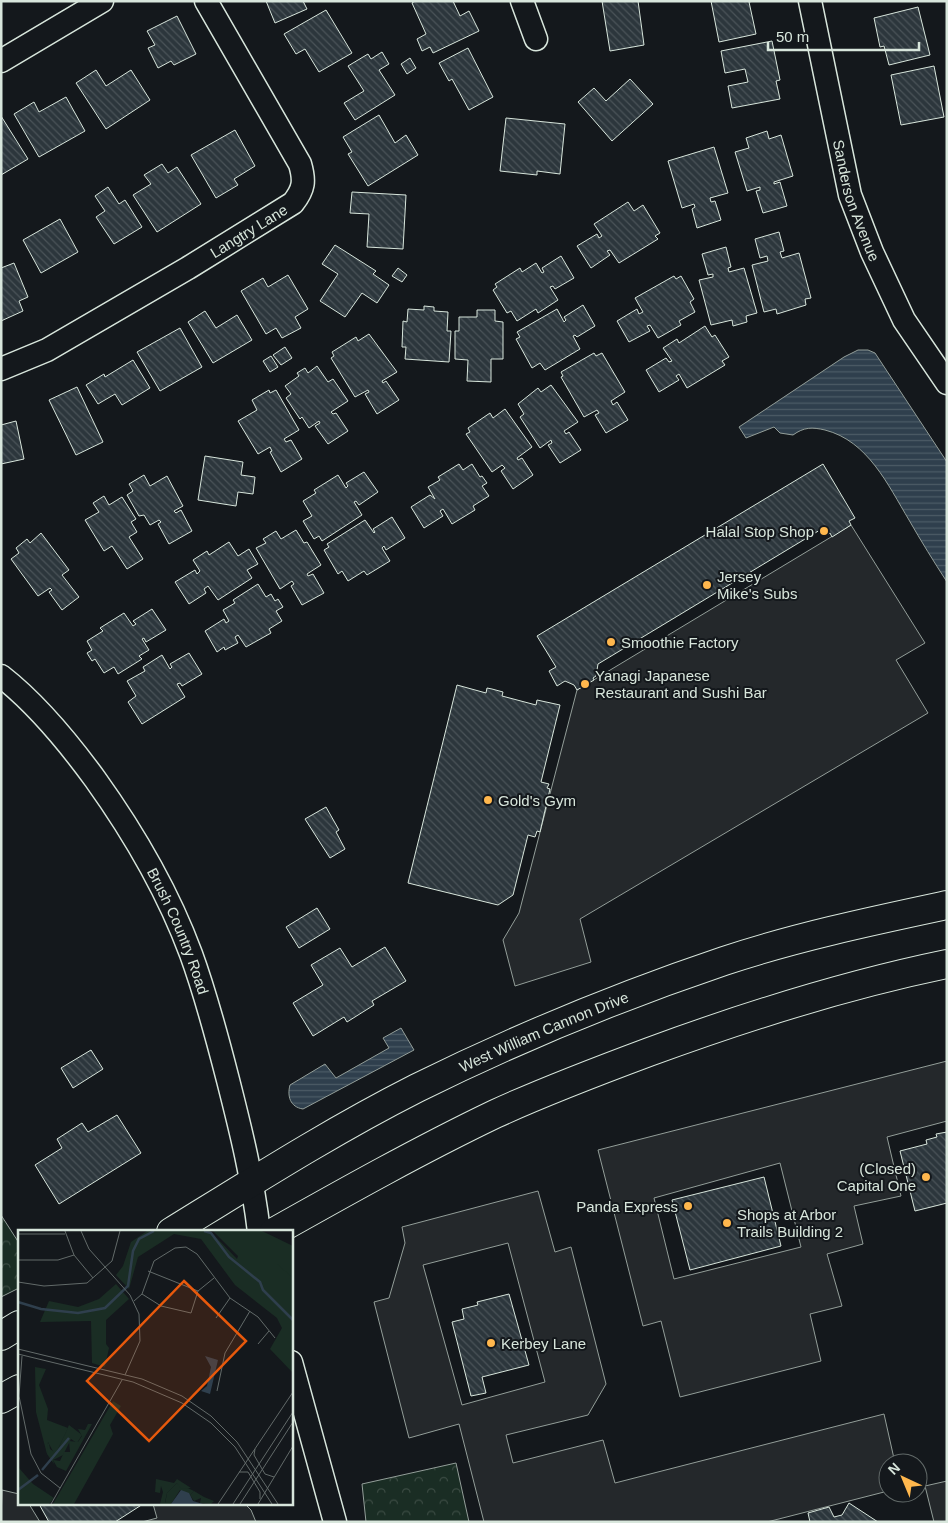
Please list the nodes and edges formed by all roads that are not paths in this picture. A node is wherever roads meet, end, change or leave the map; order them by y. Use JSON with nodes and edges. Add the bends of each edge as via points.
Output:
{"nodes":[{"id":1,"x":102,"y":1,"type":"edge"},
{"id":2,"x":206,"y":1,"type":"edge"},
{"id":3,"x":522,"y":1,"type":"edge"},
{"id":4,"x":810,"y":1,"type":"edge"},
{"id":5,"x":536,"y":39,"type":"dead end"},
{"id":6,"x":1,"y":61,"type":"edge"},
{"id":7,"x":1,"y":369,"type":"edge"},
{"id":8,"x":947,"y":383,"type":"edge"},
{"id":9,"x":1,"y":676,"type":"edge"},
{"id":10,"x":947,"y":905,"type":"edge"},
{"id":11,"x":947,"y":964,"type":"edge"},
{"id":12,"x":253,"y":1181,"type":"junction"},
{"id":13,"x":174,"y":1230,"type":"edge"},
{"id":14,"x":259,"y":1230,"type":"edge"},
{"id":15,"x":278,"y":1230,"type":"edge"},
{"id":16,"x":18,"y":1326,"type":"edge"},
{"id":17,"x":1,"y":1336,"type":"edge"},
{"id":18,"x":292,"y":1366,"type":"edge"},
{"id":19,"x":18,"y":1390,"type":"edge"},
{"id":20,"x":1,"y":1399,"type":"edge"},
{"id":21,"x":335,"y":1522,"type":"edge"}],
"edges":[{"from":1,"to":6,"type":"street"},
{"from":2,"to":7,"type":"street","name":"Langtry Lane","via":[[300,164],[304,177],[302,191],[293,203],[179,273],[48,350]]},
{"from":3,"to":5,"type":"street"},
{"from":4,"to":8,"type":"street","name":"Sanderson Avenue","via":[[850,195],[904,320]]},
{"from":9,"to":12,"type":"street","name":"Brush Country Road","via":[[52,724],[78,756],[112,802],[154,873],[190,952],[208,1004]]},
{"from":10,"to":12,"type":"main road","name":"West William Cannon Drive","via":[[863,923],[725,961],[616,1002],[509,1045],[417,1088],[330,1134]]},
{"from":11,"to":15,"type":"main road","via":[[795,1001],[601,1070],[496,1114],[371,1177]]},
{"from":12,"to":13,"type":"main road","name":"West William Cannon Drive"},
{"from":12,"to":14,"type":"street","name":"Brush Country Road"},
{"from":16,"to":17,"type":"main road"},
{"from":18,"to":21,"type":"street"},
{"from":19,"to":20,"type":"main road"}]}
